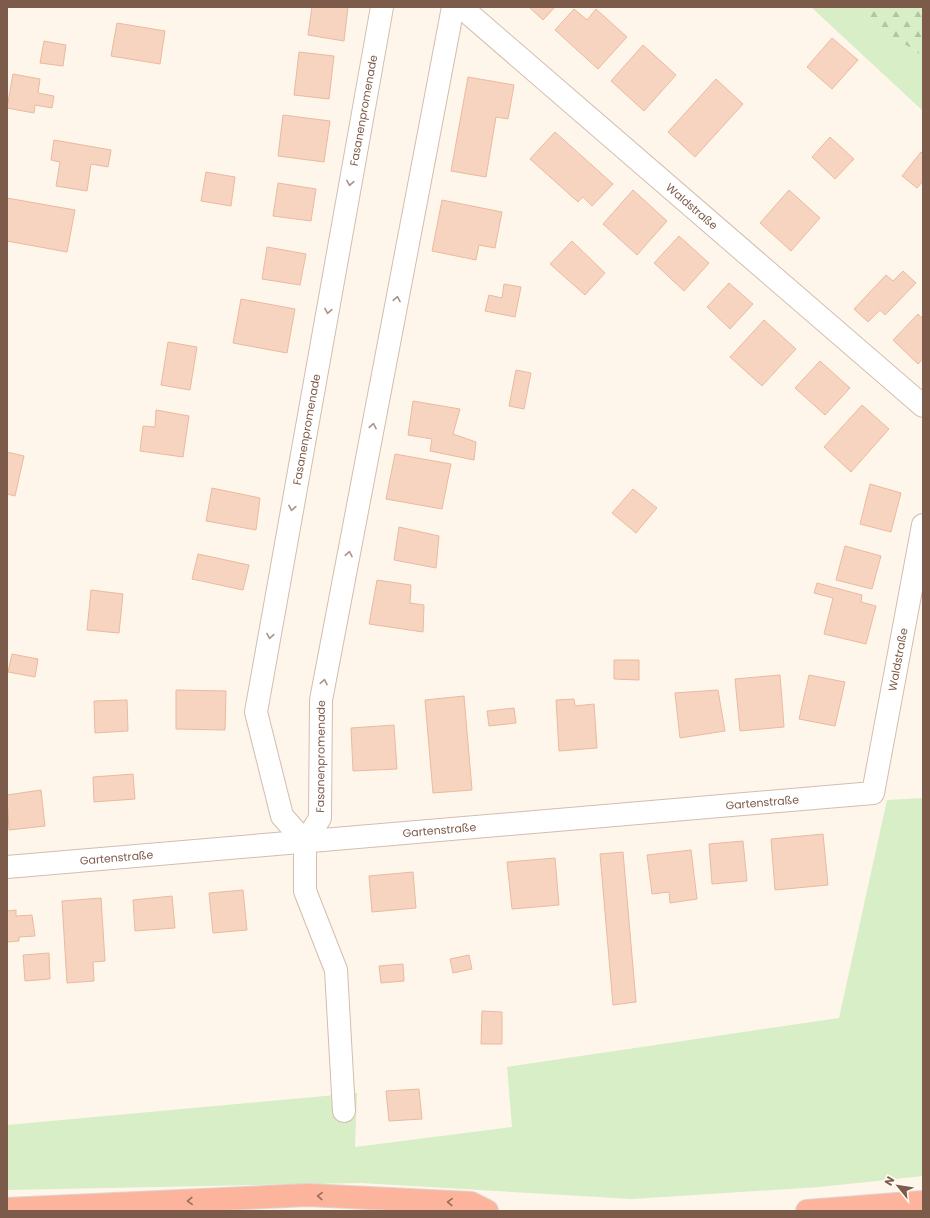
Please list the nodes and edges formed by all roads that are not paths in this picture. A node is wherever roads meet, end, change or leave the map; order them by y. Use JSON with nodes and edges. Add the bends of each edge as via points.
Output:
{"nodes":[{"id":1,"x":382,"y":7,"type":"edge"},
{"id":2,"x":453,"y":7,"type":"edge"},
{"id":3,"x":461,"y":7,"type":"edge"},
{"id":4,"x":923,"y":406,"type":"edge"},
{"id":5,"x":923,"y":525,"type":"edge"},
{"id":6,"x":873,"y":794,"type":"joint"},
{"id":7,"x":304,"y":842,"type":"junction"},
{"id":8,"x":7,"y":867,"type":"edge"},
{"id":9,"x":344,"y":1111,"type":"dead end"},
{"id":10,"x":923,"y":1202,"type":"edge"},
{"id":11,"x":7,"y":1209,"type":"edge"},
{"id":12,"x":487,"y":1211,"type":"edge"},
{"id":13,"x":807,"y":1211,"type":"edge"}],
"edges":[{"from":1,"to":7,"type":"street","name":"Fasanenpromenade","one_way":true,"via":[[256,712],[282,816]]},
{"from":7,"to":2,"type":"street","name":"Fasanenpromenade","one_way":true,"via":[[320,818],[321,700]]},
{"from":3,"to":4,"type":"street","name":"Waldstraße"},
{"from":5,"to":6,"type":"street","name":"Waldstraße"},
{"from":6,"to":7,"type":"street","name":"Gartenstraße"},
{"from":7,"to":8,"type":"street","name":"Gartenstraße"},
{"from":7,"to":9,"type":"street","via":[[305,890],[336,970]]},
{"from":10,"to":13,"type":"highway"},
{"from":12,"to":11,"type":"highway","one_way":true,"via":[[471,1203],[308,1195]]}]}
